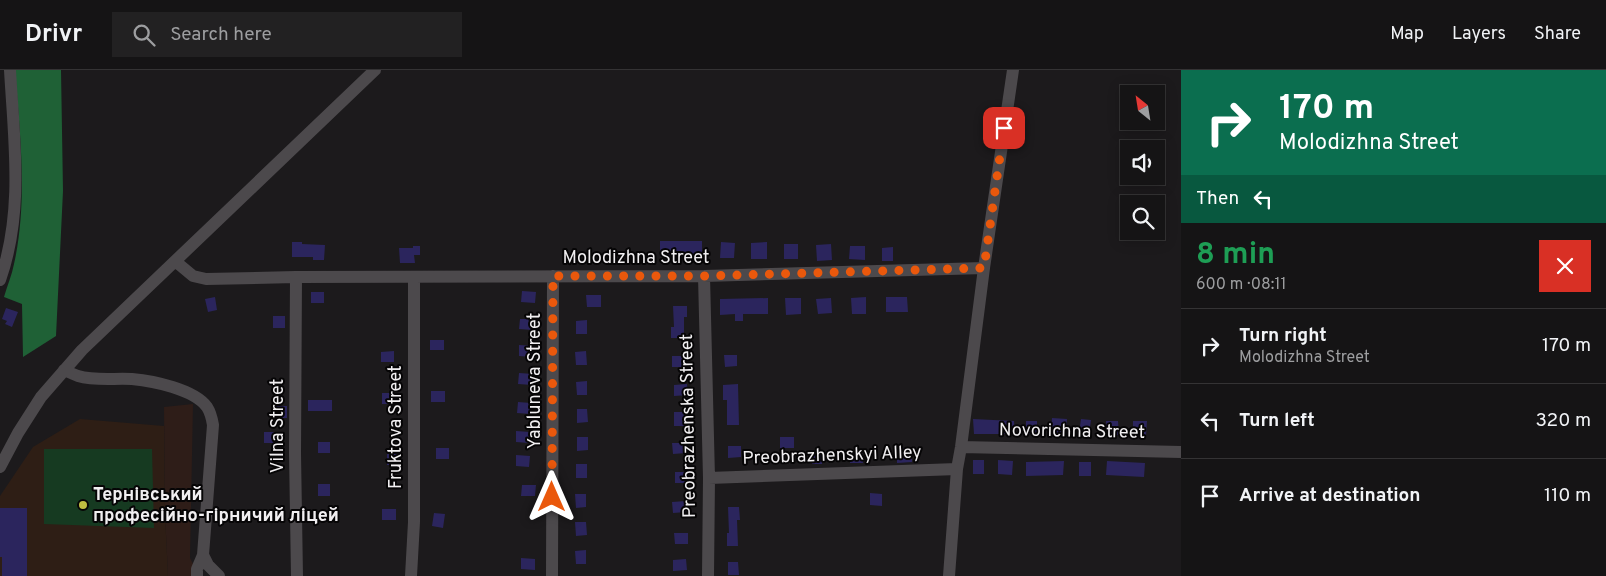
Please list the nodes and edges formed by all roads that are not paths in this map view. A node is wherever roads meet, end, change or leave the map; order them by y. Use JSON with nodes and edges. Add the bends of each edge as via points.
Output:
{"nodes":[{"id":1,"x":10,"y":70,"type":"edge"},
{"id":2,"x":375,"y":70,"type":"edge"},
{"id":3,"x":1013,"y":70,"type":"edge"},
{"id":4,"x":175,"y":261,"type":"junction"},
{"id":5,"x":984,"y":268,"type":"junction"},
{"id":6,"x":553,"y":276,"type":"junction"},
{"id":7,"x":704,"y":276,"type":"junction"},
{"id":8,"x":296,"y":277,"type":"junction"},
{"id":9,"x":414,"y":278,"type":"junction"},
{"id":10,"x":0,"y":280,"type":"edge"},
{"id":11,"x":64,"y":370,"type":"junction"},
{"id":12,"x":961,"y":447,"type":"junction"},
{"id":13,"x":1181,"y":452,"type":"edge"},
{"id":14,"x":0,"y":467,"type":"edge"},
{"id":15,"x":956,"y":469,"type":"junction"},
{"id":16,"x":709,"y":478,"type":"junction"},
{"id":17,"x":202,"y":555,"type":"junction"},
{"id":18,"x":197,"y":576,"type":"edge"},
{"id":19,"x":219,"y":576,"type":"edge"},
{"id":20,"x":297,"y":576,"type":"edge"},
{"id":21,"x":410,"y":576,"type":"edge"},
{"id":22,"x":552,"y":576,"type":"edge"},
{"id":23,"x":708,"y":576,"type":"edge"},
{"id":24,"x":949,"y":576,"type":"edge"}],
"edges":[{"from":1,"to":10,"type":"street","via":[[17,174],[12,236]]},
{"from":2,"to":4,"type":"street"},
{"from":3,"to":5,"type":"street"},
{"from":4,"to":8,"type":"street","name":"Molodizhna Street","via":[[193,276],[206,279]]},
{"from":4,"to":11,"type":"street"},
{"from":5,"to":7,"type":"street","name":"Molodizhna Street"},
{"from":5,"to":12,"type":"street"},
{"from":6,"to":7,"type":"street","name":"Molodizhna Street"},
{"from":6,"to":9,"type":"street","name":"Molodizhna Street"},
{"from":6,"to":22,"type":"street","name":"Yabluneva Street"},
{"from":7,"to":16,"type":"street","name":"Preobrazhenska Street"},
{"from":8,"to":9,"type":"street","name":"Molodizhna Street"},
{"from":8,"to":20,"type":"street","name":"Vilna Street"},
{"from":9,"to":21,"type":"street","name":"Fruktova Street","via":[[414,522]]},
{"from":11,"to":14,"type":"street","via":[[41,397]]},
{"from":11,"to":17,"type":"street","via":[[77,376],[160,384],[192,395],[207,407],[213,425]]},
{"from":12,"to":13,"type":"street","name":"Novorichna Street"},
{"from":12,"to":15,"type":"street"},
{"from":15,"to":16,"type":"street","name":"Preobrazhenskyi Alley"},
{"from":15,"to":24,"type":"street"},
{"from":16,"to":23,"type":"street","name":"Preobrazhenska Street"},
{"from":17,"to":18,"type":"street"},
{"from":17,"to":19,"type":"street"}]}
